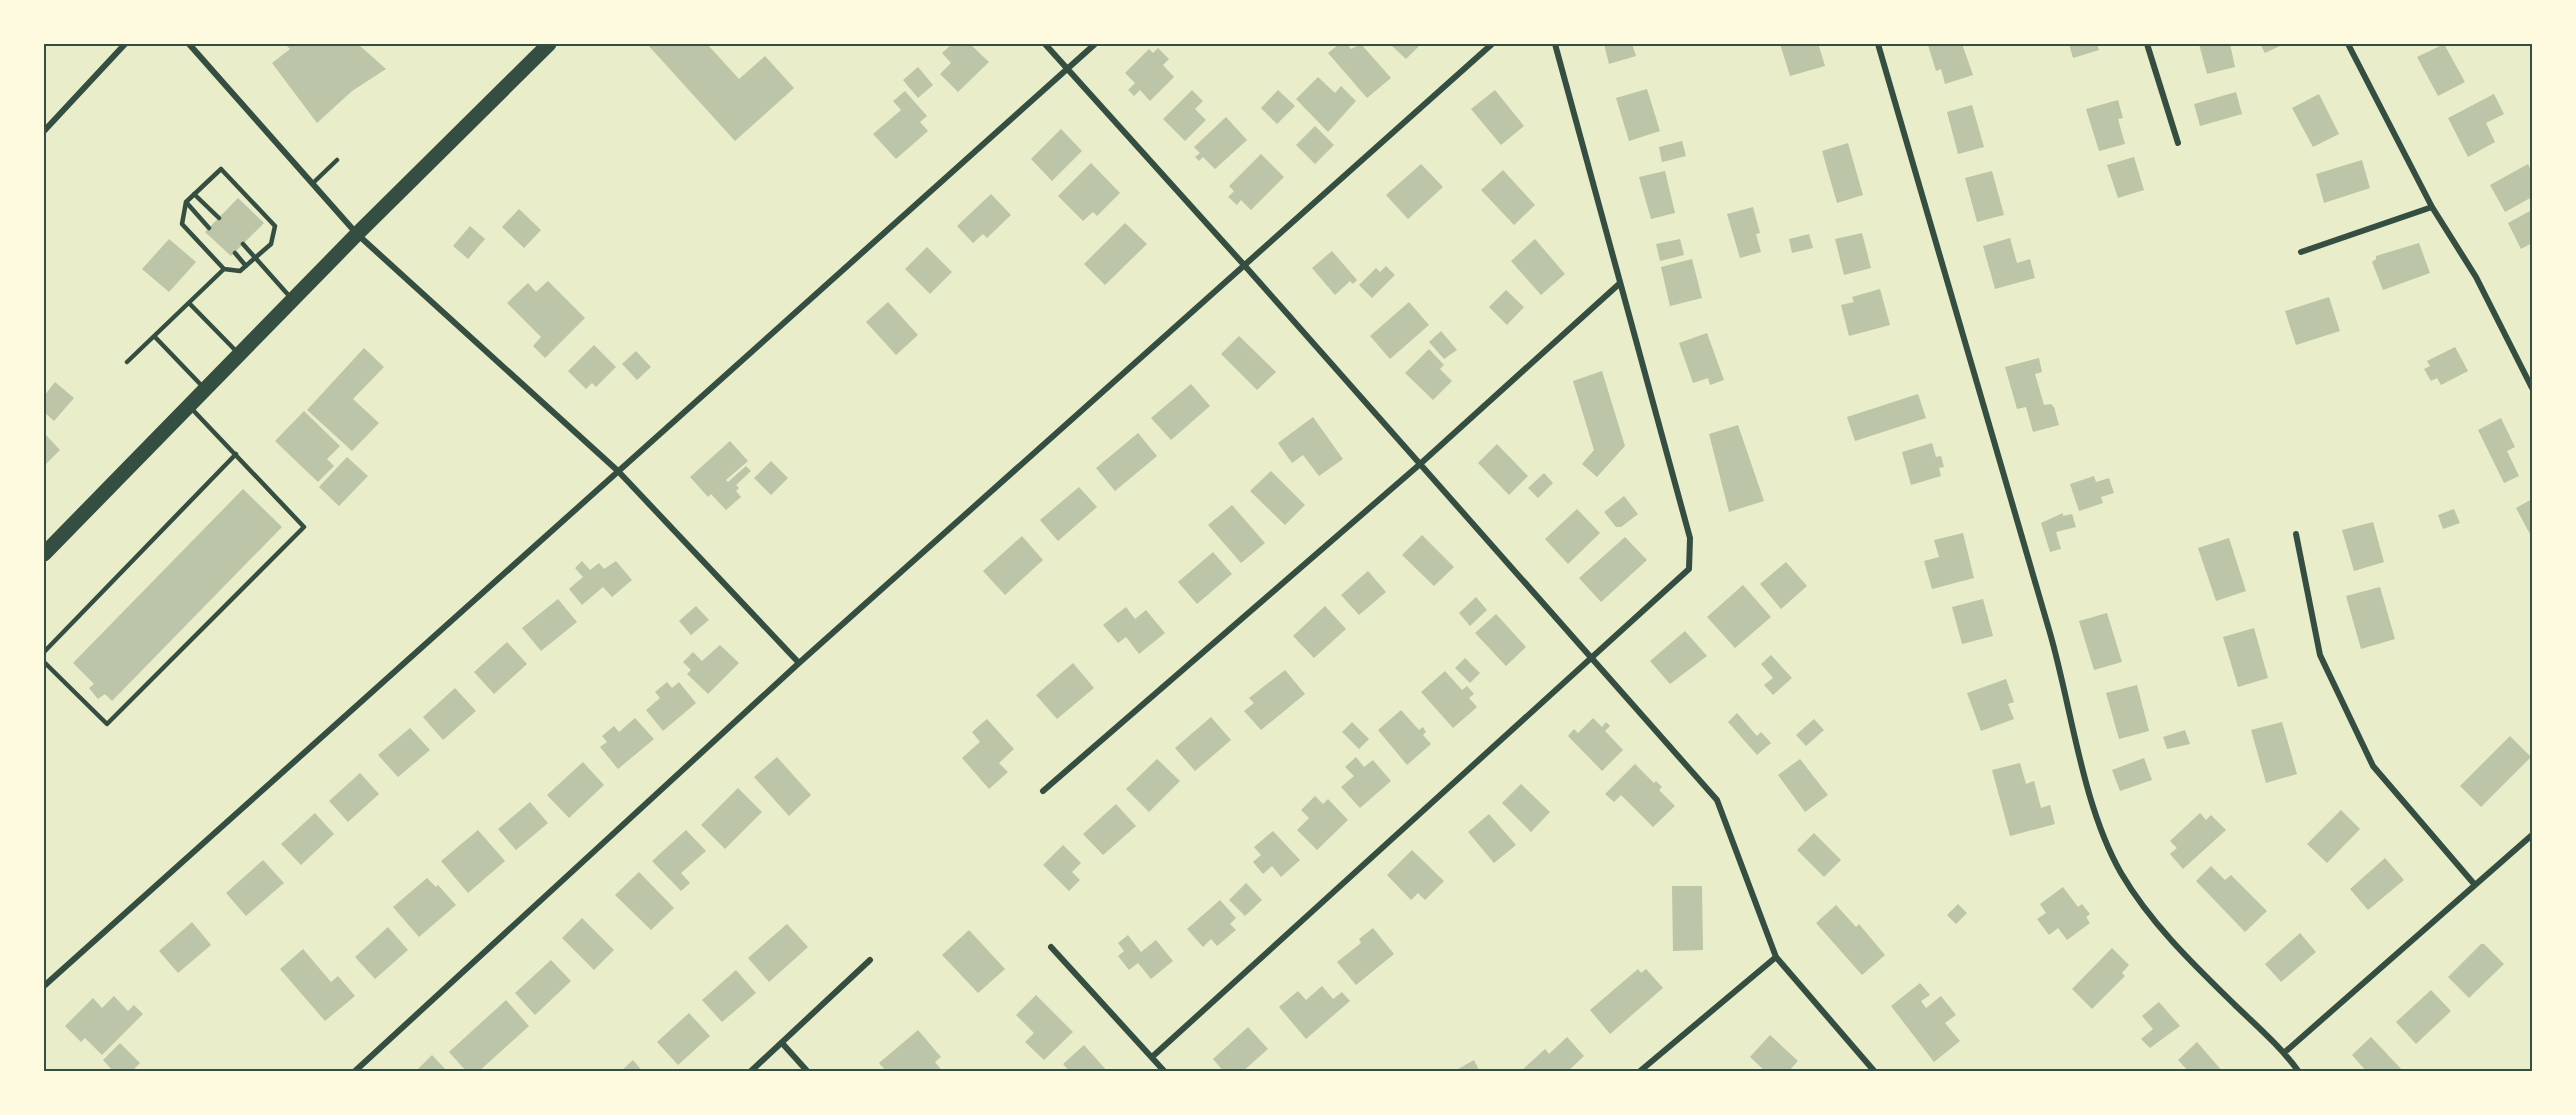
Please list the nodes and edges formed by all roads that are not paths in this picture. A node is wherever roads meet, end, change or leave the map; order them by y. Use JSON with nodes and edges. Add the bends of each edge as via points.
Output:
{"nodes":[{"id":1,"x":125,"y":44,"type":"edge"},
{"id":2,"x":189,"y":44,"type":"edge"},
{"id":3,"x":549,"y":44,"type":"edge"},
{"id":4,"x":1045,"y":44,"type":"edge"},
{"id":5,"x":1095,"y":44,"type":"edge"},
{"id":6,"x":1492,"y":44,"type":"edge"},
{"id":7,"x":1555,"y":44,"type":"edge"},
{"id":8,"x":1878,"y":44,"type":"edge"},
{"id":9,"x":2147,"y":44,"type":"edge"},
{"id":10,"x":2348,"y":44,"type":"edge"},
{"id":11,"x":1068,"y":68,"type":"junction"},
{"id":12,"x":44,"y":131,"type":"edge"},
{"id":13,"x":2178,"y":143,"type":"dead end"},
{"id":14,"x":337,"y":160,"type":"dead end"},
{"id":15,"x":313,"y":183,"type":"junction"},
{"id":16,"x":194,"y":194,"type":"junction"},
{"id":17,"x":186,"y":201,"type":"junction"},
{"id":18,"x":2432,"y":207,"type":"junction"},
{"id":19,"x":219,"y":218,"type":"dead end"},
{"id":20,"x":209,"y":228,"type":"dead end"},
{"id":21,"x":357,"y":234,"type":"junction"},
{"id":22,"x":243,"y":244,"type":"dead end"},
{"id":23,"x":2301,"y":252,"type":"dead end"},
{"id":24,"x":235,"y":253,"type":"dead end"},
{"id":25,"x":255,"y":257,"type":"junction"},
{"id":26,"x":246,"y":266,"type":"junction"},
{"id":27,"x":1245,"y":266,"type":"junction"},
{"id":28,"x":224,"y":269,"type":"junction"},
{"id":29,"x":1619,"y":284,"type":"junction"},
{"id":30,"x":292,"y":300,"type":"junction"},
{"id":31,"x":189,"y":303,"type":"junction"},
{"id":32,"x":154,"y":337,"type":"junction"},
{"id":33,"x":239,"y":354,"type":"junction"},
{"id":34,"x":127,"y":362,"type":"dead end"},
{"id":35,"x":2532,"y":388,"type":"edge"},
{"id":36,"x":206,"y":390,"type":"junction"},
{"id":37,"x":190,"y":406,"type":"junction"},
{"id":38,"x":236,"y":454,"type":"junction"},
{"id":39,"x":1419,"y":465,"type":"junction"},
{"id":40,"x":618,"y":471,"type":"junction"},
{"id":41,"x":2296,"y":534,"type":"dead end"},
{"id":42,"x":44,"y":554,"type":"edge"},
{"id":43,"x":44,"y":652,"type":"edge"},
{"id":44,"x":1593,"y":659,"type":"junction"},
{"id":45,"x":44,"y":662,"type":"edge"},
{"id":46,"x":799,"y":663,"type":"junction"},
{"id":47,"x":1043,"y":791,"type":"dead end"},
{"id":48,"x":2532,"y":835,"type":"edge"},
{"id":49,"x":2475,"y":885,"type":"junction"},
{"id":50,"x":1051,"y":947,"type":"dead end"},
{"id":51,"x":1776,"y":957,"type":"junction"},
{"id":52,"x":870,"y":960,"type":"dead end"},
{"id":53,"x":44,"y":986,"type":"edge"},
{"id":54,"x":782,"y":1043,"type":"junction"},
{"id":55,"x":2285,"y":1052,"type":"junction"},
{"id":56,"x":1152,"y":1057,"type":"junction"},
{"id":57,"x":354,"y":1071,"type":"edge"},
{"id":58,"x":750,"y":1071,"type":"edge"},
{"id":59,"x":808,"y":1071,"type":"edge"},
{"id":60,"x":1165,"y":1071,"type":"edge"},
{"id":61,"x":1639,"y":1071,"type":"edge"},
{"id":62,"x":1875,"y":1071,"type":"edge"},
{"id":63,"x":2299,"y":1071,"type":"edge"}],
"edges":[{"from":1,"to":12,"type":"street"},
{"from":2,"to":15,"type":"street"},
{"from":3,"to":21,"type":"main road"},
{"from":4,"to":11,"type":"street"},
{"from":5,"to":11,"type":"street"},
{"from":6,"to":27,"type":"street"},
{"from":7,"to":29,"type":"street"},
{"from":8,"to":55,"type":"street","via":[[2058,662],[2100,826],[2121,872],[2156,922],[2204,975]]},
{"from":9,"to":13,"type":"street"},
{"from":10,"to":18,"type":"street"},
{"from":11,"to":27,"type":"street"},
{"from":11,"to":40,"type":"street"},
{"from":14,"to":15,"type":"lane"},
{"from":15,"to":21,"type":"street"},
{"from":16,"to":17,"type":"lane"},
{"from":16,"to":19,"type":"lane"},
{"from":16,"to":25,"type":"lane","via":[[221,169],[275,226],[271,244]]},
{"from":17,"to":20,"type":"lane"},
{"from":17,"to":28,"type":"lane","via":[[182,224]]},
{"from":18,"to":23,"type":"street"},
{"from":18,"to":35,"type":"street","via":[[2476,277]]},
{"from":21,"to":30,"type":"main road"},
{"from":21,"to":40,"type":"street"},
{"from":22,"to":25,"type":"lane"},
{"from":24,"to":26,"type":"lane"},
{"from":25,"to":26,"type":"lane"},
{"from":25,"to":30,"type":"lane"},
{"from":26,"to":28,"type":"lane","via":[[240,271]]},
{"from":27,"to":39,"type":"street"},
{"from":27,"to":46,"type":"street"},
{"from":28,"to":31,"type":"lane"},
{"from":29,"to":39,"type":"street"},
{"from":29,"to":44,"type":"street","via":[[1690,538],[1689,569]]},
{"from":30,"to":33,"type":"main road"},
{"from":31,"to":32,"type":"lane"},
{"from":31,"to":33,"type":"lane"},
{"from":32,"to":34,"type":"lane"},
{"from":32,"to":36,"type":"lane"},
{"from":33,"to":36,"type":"main road"},
{"from":36,"to":37,"type":"main road"},
{"from":37,"to":38,"type":"lane"},
{"from":37,"to":42,"type":"main road"},
{"from":38,"to":43,"type":"lane"},
{"from":38,"to":45,"type":"lane","via":[[304,526],[107,724]]},
{"from":39,"to":44,"type":"street"},
{"from":39,"to":47,"type":"street"},
{"from":40,"to":46,"type":"street"},
{"from":40,"to":53,"type":"street"},
{"from":41,"to":49,"type":"street","via":[[2320,655],[2373,766]]},
{"from":44,"to":51,"type":"street","via":[[1717,800]]},
{"from":44,"to":56,"type":"street"},
{"from":46,"to":57,"type":"street"},
{"from":48,"to":49,"type":"street"},
{"from":49,"to":55,"type":"street"},
{"from":50,"to":56,"type":"street"},
{"from":51,"to":61,"type":"street"},
{"from":51,"to":62,"type":"street"},
{"from":52,"to":54,"type":"street"},
{"from":54,"to":58,"type":"street"},
{"from":54,"to":59,"type":"street"},
{"from":55,"to":63,"type":"street"},
{"from":56,"to":60,"type":"street"}]}
